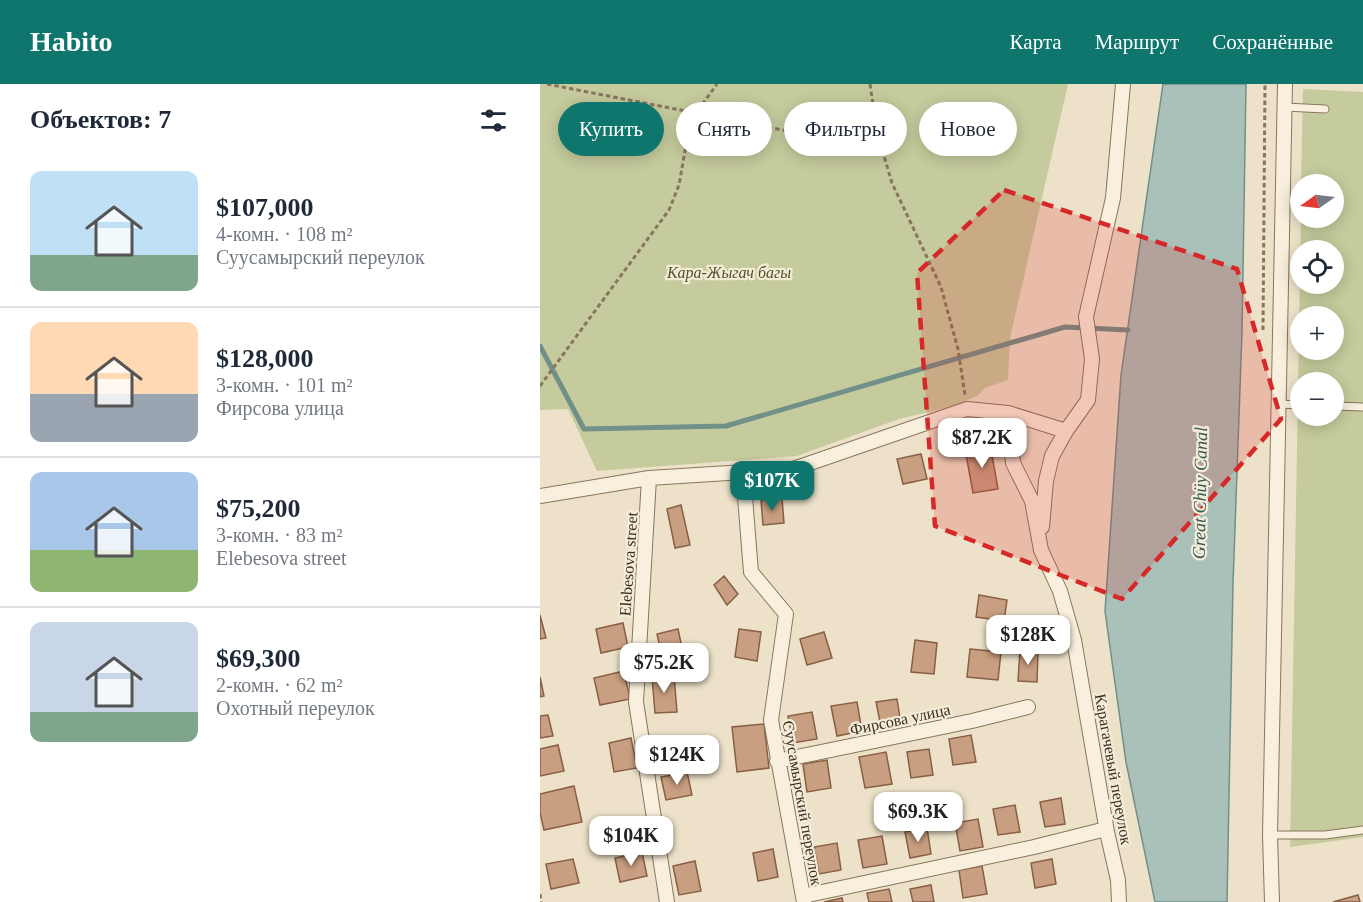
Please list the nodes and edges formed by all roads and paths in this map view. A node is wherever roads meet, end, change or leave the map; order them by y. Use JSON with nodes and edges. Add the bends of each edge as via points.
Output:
{"nodes":[{"id":1,"x":547,"y":84,"type":"edge"},
{"id":2,"x":717,"y":84,"type":"edge"},
{"id":3,"x":870,"y":84,"type":"edge"},
{"id":4,"x":1123,"y":84,"type":"edge"},
{"id":5,"x":1285,"y":84,"type":"edge"},
{"id":6,"x":704,"y":102,"type":"edge"},
{"id":7,"x":873,"y":102,"type":"edge"},
{"id":8,"x":1285,"y":107,"type":"junction"},
{"id":9,"x":676,"y":109,"type":"edge"},
{"id":10,"x":1325,"y":109,"type":"dead end"},
{"id":11,"x":684,"y":156,"type":"edge"},
{"id":12,"x":884,"y":156,"type":"edge"},
{"id":13,"x":540,"y":386,"type":"edge"},
{"id":14,"x":1278,"y":404,"type":"junction"},
{"id":15,"x":1290,"y":405,"type":"edge"},
{"id":16,"x":1344,"y":407,"type":"edge"},
{"id":17,"x":967,"y":408,"type":"junction"},
{"id":18,"x":1363,"y":408,"type":"edge"},
{"id":19,"x":1008,"y":413,"type":"junction"},
{"id":20,"x":1066,"y":431,"type":"junction"},
{"id":21,"x":743,"y":472,"type":"junction"},
{"id":22,"x":649,"y":478,"type":"junction"},
{"id":23,"x":540,"y":496,"type":"edge"},
{"id":24,"x":1041,"y":550,"type":"junction"},
{"id":25,"x":1028,"y":707,"type":"dead end"},
{"id":26,"x":777,"y":761,"type":"junction"},
{"id":27,"x":1106,"y":829,"type":"junction"},
{"id":28,"x":1363,"y":830,"type":"edge"},
{"id":29,"x":1270,"y":835,"type":"junction"},
{"id":30,"x":540,"y":894,"type":"edge"},
{"id":31,"x":803,"y":899,"type":"edge"},
{"id":32,"x":541,"y":902,"type":"edge"},
{"id":33,"x":667,"y":902,"type":"edge"},
{"id":34,"x":1119,"y":902,"type":"edge"},
{"id":35,"x":1272,"y":902,"type":"edge"}],
"edges":[{"from":1,"to":9,"type":"path"},
{"from":2,"to":6,"type":"path"},
{"from":3,"to":7,"type":"path"},
{"from":4,"to":20,"type":"street","via":[[1113,198],[1086,317],[1092,359],[1088,400]]},
{"from":5,"to":8,"type":"street"},
{"from":8,"to":10,"type":"lane"},
{"from":8,"to":14,"type":"street"},
{"from":11,"to":13,"type":"path","via":[[669,210]]},
{"from":12,"to":17,"type":"path","via":[[892,183],[941,286],[958,349]]},
{"from":14,"to":15,"type":"lane"},
{"from":14,"to":29,"type":"street"},
{"from":16,"to":18,"type":"lane"},
{"from":17,"to":19,"type":"street"},
{"from":17,"to":21,"type":"street","via":[[793,470]]},
{"from":19,"to":20,"type":"street"},
{"from":19,"to":24,"type":"street","name":"Карагачевый переулок","via":[[1013,463],[1032,501]]},
{"from":20,"to":24,"type":"street","via":[[1052,456],[1046,481]]},
{"from":21,"to":22,"type":"street"},
{"from":21,"to":26,"type":"street","name":"Суусамырский переулок","via":[[752,572],[786,614],[771,720]]},
{"from":22,"to":23,"type":"street"},
{"from":22,"to":33,"type":"street","name":"Elebesova street","via":[[636,702]]},
{"from":24,"to":27,"type":"street","name":"Карагачевый переулок","via":[[1060,591],[1074,640]]},
{"from":25,"to":26,"type":"street","name":"Фирсова улица"},
{"from":26,"to":31,"type":"street","name":"Суусамырский переулок"},
{"from":27,"to":31,"type":"street"},
{"from":27,"to":34,"type":"street","name":"Карагачевый переулок"},
{"from":28,"to":29,"type":"lane"},
{"from":29,"to":35,"type":"street"},
{"from":30,"to":32,"type":"path"}]}
